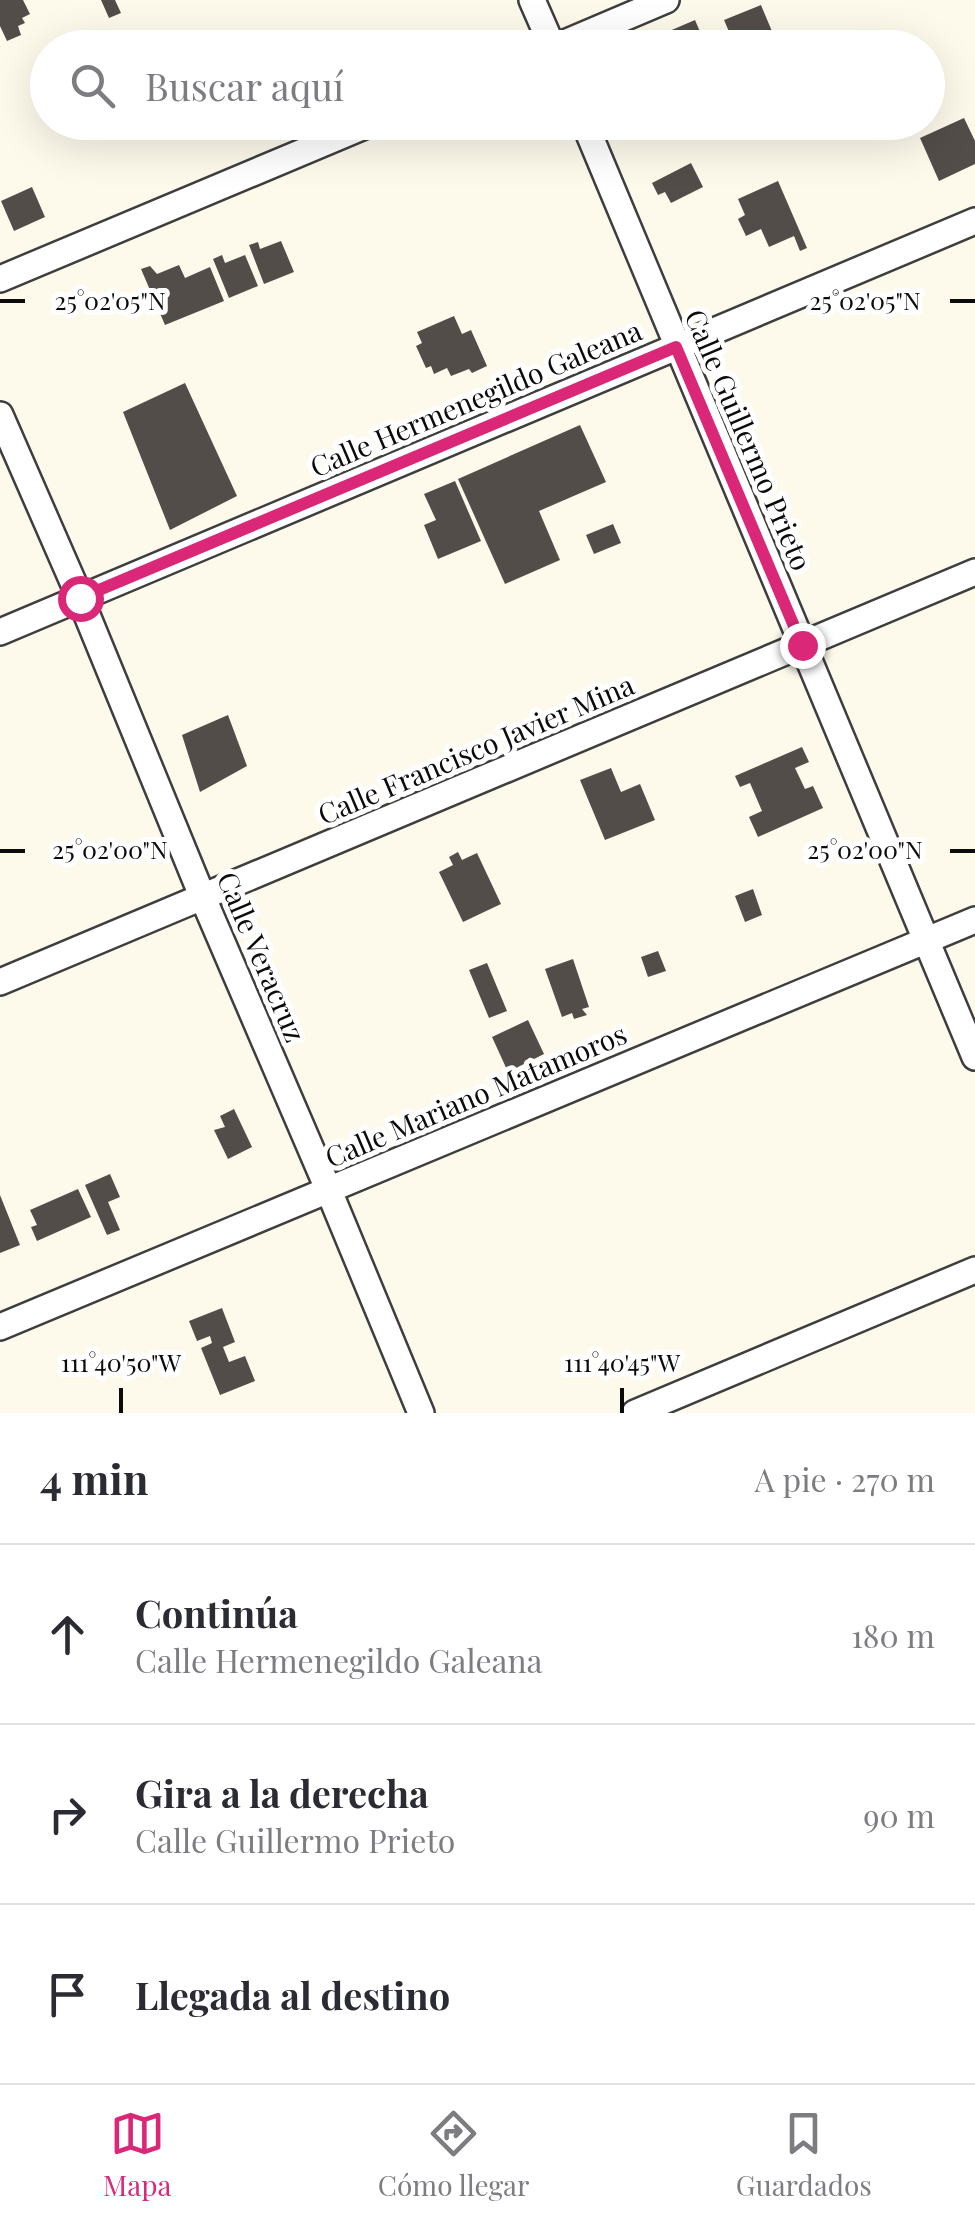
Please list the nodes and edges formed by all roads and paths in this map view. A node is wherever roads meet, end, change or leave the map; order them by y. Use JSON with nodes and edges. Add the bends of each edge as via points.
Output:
{"nodes":[{"id":1,"x":532,"y":0,"type":"edge"},
{"id":2,"x":666,"y":0,"type":"edge"},
{"id":3,"x":545,"y":30,"type":"edge"},
{"id":4,"x":595,"y":30,"type":"edge"},
{"id":5,"x":331,"y":140,"type":"edge"},
{"id":6,"x":591,"y":140,"type":"edge"},
{"id":7,"x":975,"y":222,"type":"edge"},
{"id":8,"x":0,"y":279,"type":"edge"},
{"id":9,"x":676,"y":347,"type":"junction"},
{"id":10,"x":0,"y":415,"type":"edge"},
{"id":11,"x":975,"y":572,"type":"edge"},
{"id":12,"x":80,"y":598,"type":"junction"},
{"id":13,"x":0,"y":632,"type":"edge"},
{"id":14,"x":802,"y":645,"type":"junction"},
{"id":15,"x":203,"y":898,"type":"junction"},
{"id":16,"x":975,"y":920,"type":"edge"},
{"id":17,"x":926,"y":940,"type":"junction"},
{"id":18,"x":0,"y":982,"type":"edge"},
{"id":19,"x":975,"y":1057,"type":"edge"},
{"id":20,"x":329,"y":1190,"type":"junction"},
{"id":21,"x":975,"y":1270,"type":"edge"},
{"id":22,"x":0,"y":1327,"type":"edge"},
{"id":23,"x":421,"y":1413,"type":"edge"},
{"id":24,"x":635,"y":1413,"type":"edge"}],
"edges":[{"from":1,"to":3,"type":"street"},
{"from":2,"to":4,"type":"street"},
{"from":5,"to":8,"type":"street"},
{"from":6,"to":9,"type":"street","name":"Calle Guillermo Prieto"},
{"from":7,"to":9,"type":"street","name":"Calle Hermenegildo Galeana"},
{"from":9,"to":12,"type":"street","name":"Calle Hermenegildo Galeana"},
{"from":9,"to":14,"type":"street","name":"Calle Guillermo Prieto"},
{"from":10,"to":12,"type":"street","name":"Calle Veracruz"},
{"from":11,"to":14,"type":"street","name":"Calle Francisco Javier Mina"},
{"from":12,"to":13,"type":"street","name":"Calle Hermenegildo Galeana"},
{"from":12,"to":15,"type":"street","name":"Calle Veracruz"},
{"from":14,"to":15,"type":"street","name":"Calle Francisco Javier Mina"},
{"from":14,"to":17,"type":"street","name":"Calle Guillermo Prieto"},
{"from":15,"to":18,"type":"street","name":"Calle Francisco Javier Mina"},
{"from":15,"to":20,"type":"street","name":"Calle Veracruz"},
{"from":16,"to":17,"type":"street","name":"Calle Mariano Matamoros"},
{"from":17,"to":19,"type":"street","name":"Calle Guillermo Prieto"},
{"from":17,"to":20,"type":"street","name":"Calle Mariano Matamoros"},
{"from":20,"to":22,"type":"street","name":"Calle Mariano Matamoros"},
{"from":20,"to":23,"type":"street","name":"Calle Veracruz"},
{"from":21,"to":24,"type":"street"}]}
